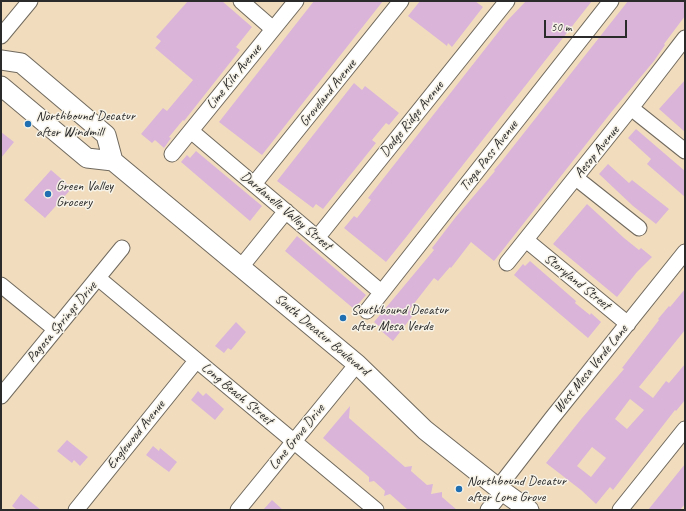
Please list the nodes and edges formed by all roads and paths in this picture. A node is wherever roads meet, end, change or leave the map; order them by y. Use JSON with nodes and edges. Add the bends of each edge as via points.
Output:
{"nodes":[{"id":1,"x":30,"y":1,"type":"edge"},
{"id":2,"x":241,"y":1,"type":"edge"},
{"id":3,"x":296,"y":1,"type":"edge"},
{"id":4,"x":401,"y":1,"type":"edge"},
{"id":5,"x":507,"y":1,"type":"edge"},
{"id":6,"x":611,"y":1,"type":"edge"},
{"id":7,"x":273,"y":29,"type":"junction"},
{"id":8,"x":1,"y":36,"type":"edge"},
{"id":9,"x":684,"y":42,"type":"edge"},
{"id":10,"x":1,"y":60,"type":"edge"},
{"id":11,"x":1,"y":86,"type":"edge"},
{"id":12,"x":632,"y":108,"type":"junction"},
{"id":13,"x":191,"y":131,"type":"junction"},
{"id":14,"x":685,"y":151,"type":"edge"},
{"id":15,"x":172,"y":154,"type":"dead end"},
{"id":16,"x":113,"y":161,"type":"junction"},
{"id":17,"x":576,"y":178,"type":"junction"},
{"id":18,"x":254,"y":184,"type":"junction"},
{"id":19,"x":286,"y":211,"type":"junction"},
{"id":20,"x":639,"y":228,"type":"dead end"},
{"id":21,"x":317,"y":238,"type":"junction"},
{"id":22,"x":526,"y":240,"type":"junction"},
{"id":23,"x":122,"y":248,"type":"dead end"},
{"id":24,"x":685,"y":252,"type":"edge"},
{"id":25,"x":507,"y":263,"type":"dead end"},
{"id":26,"x":241,"y":267,"type":"junction"},
{"id":27,"x":98,"y":278,"type":"junction"},
{"id":28,"x":1,"y":285,"type":"edge"},
{"id":29,"x":381,"y":292,"type":"junction"},
{"id":30,"x":367,"y":311,"type":"dead end"},
{"id":31,"x":628,"y":324,"type":"junction"},
{"id":32,"x":55,"y":329,"type":"junction"},
{"id":33,"x":196,"y":361,"type":"junction"},
{"id":34,"x":357,"y":364,"type":"junction"},
{"id":35,"x":1,"y":396,"type":"edge"},
{"id":36,"x":685,"y":429,"type":"edge"},
{"id":37,"x":293,"y":442,"type":"junction"},
{"id":38,"x":501,"y":489,"type":"junction"},
{"id":39,"x":76,"y":510,"type":"edge"},
{"id":40,"x":238,"y":510,"type":"edge"},
{"id":41,"x":376,"y":510,"type":"edge"},
{"id":42,"x":488,"y":510,"type":"edge"},
{"id":43,"x":529,"y":510,"type":"edge"},
{"id":44,"x":620,"y":510,"type":"edge"}],
"edges":[{"from":1,"to":8,"type":"street"},
{"from":2,"to":7,"type":"street"},
{"from":3,"to":7,"type":"street","name":"Lime Kiln Avenue"},
{"from":4,"to":18,"type":"street","name":"Groveland Avenue"},
{"from":5,"to":21,"type":"street","name":"Dodge Ridge Avenue"},
{"from":6,"to":29,"type":"street","name":"Tioga Pass Avenue"},
{"from":7,"to":13,"type":"street","name":"Lime Kiln Avenue"},
{"from":9,"to":12,"type":"street","name":"Aesop Avenue"},
{"from":10,"to":16,"type":"main road","via":[[21,63],[106,135]]},
{"from":11,"to":16,"type":"main road","via":[[87,158]]},
{"from":12,"to":14,"type":"street"},
{"from":12,"to":17,"type":"street","name":"Aesop Avenue"},
{"from":13,"to":15,"type":"street","name":"Lime Kiln Avenue"},
{"from":13,"to":18,"type":"street","name":"Dardanelle Valley Street"},
{"from":16,"to":26,"type":"main road","name":"South Decatur Boulevard"},
{"from":17,"to":20,"type":"street"},
{"from":17,"to":22,"type":"street","name":"Aesop Avenue"},
{"from":18,"to":19,"type":"street","name":"Dardanelle Valley Street"},
{"from":19,"to":21,"type":"street","name":"Dardanelle Valley Street"},
{"from":19,"to":26,"type":"street"},
{"from":21,"to":29,"type":"street","name":"Dardanelle Valley Street"},
{"from":22,"to":25,"type":"street","name":"Aesop Avenue"},
{"from":22,"to":31,"type":"street","name":"Storyland Street"},
{"from":23,"to":27,"type":"street","name":"Pagosa Springs Drive"},
{"from":24,"to":31,"type":"street","name":"West Mesa Verde Lane"},
{"from":26,"to":34,"type":"main road","name":"South Decatur Boulevard"},
{"from":27,"to":32,"type":"street","name":"Pagosa Springs Drive"},
{"from":27,"to":33,"type":"street","name":"Long Beach Street"},
{"from":28,"to":32,"type":"street"},
{"from":29,"to":30,"type":"street","name":"Tioga Pass Avenue"},
{"from":31,"to":38,"type":"street","name":"West Mesa Verde Lane","via":[[552,418]]},
{"from":32,"to":35,"type":"street","name":"Pagosa Springs Drive"},
{"from":33,"to":37,"type":"street","name":"Long Beach Street"},
{"from":33,"to":39,"type":"street","name":"Englewood Avenue"},
{"from":34,"to":37,"type":"street","name":"Lone Grove Drive"},
{"from":34,"to":38,"type":"main road","name":"South Decatur Boulevard","via":[[425,430]]},
{"from":36,"to":44,"type":"street"},
{"from":37,"to":40,"type":"street","name":"Lone Grove Drive"},
{"from":37,"to":41,"type":"street","name":"Long Beach Street"},
{"from":38,"to":42,"type":"street","name":"West Mesa Verde Lane"},
{"from":38,"to":43,"type":"main road","name":"South Decatur Boulevard"}]}
